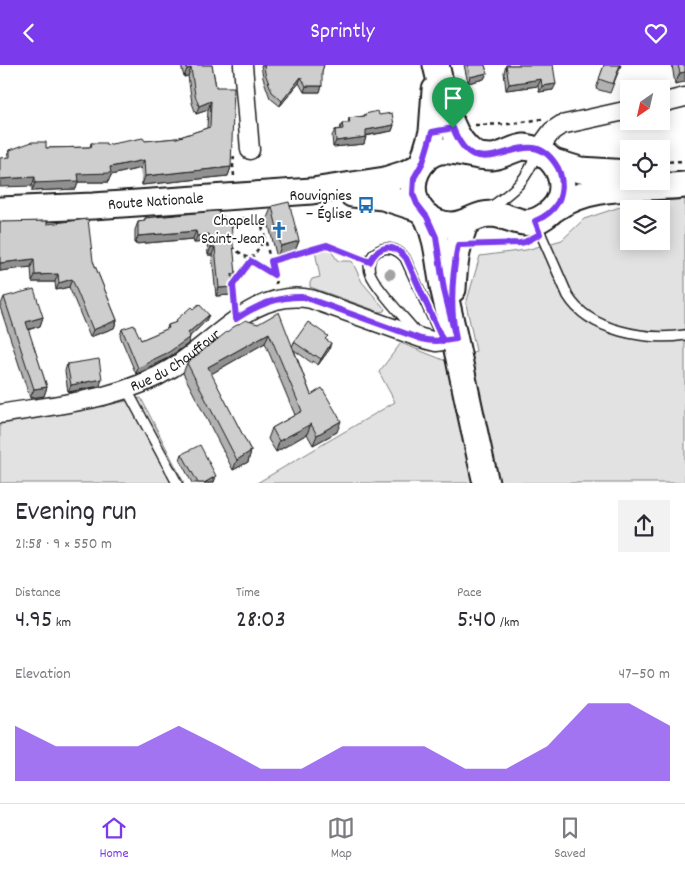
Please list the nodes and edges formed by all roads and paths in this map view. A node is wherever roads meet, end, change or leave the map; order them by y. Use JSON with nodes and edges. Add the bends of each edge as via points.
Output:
{"nodes":[{"id":1,"x":243,"y":65,"type":"edge"},
{"id":2,"x":436,"y":65,"type":"edge"},
{"id":3,"x":685,"y":97,"type":"edge"},
{"id":4,"x":670,"y":101,"type":"edge"},
{"id":5,"x":620,"y":112,"type":"edge"},
{"id":6,"x":453,"y":128,"type":"junction"},
{"id":7,"x":555,"y":128,"type":"junction"},
{"id":8,"x":250,"y":150,"type":"dead end"},
{"id":9,"x":474,"y":154,"type":"junction"},
{"id":10,"x":546,"y":156,"type":"junction"},
{"id":11,"x":685,"y":161,"type":"edge"},
{"id":12,"x":670,"y":162,"type":"edge"},
{"id":13,"x":421,"y":164,"type":"junction"},
{"id":14,"x":620,"y":172,"type":"edge"},
{"id":15,"x":670,"y":172,"type":"edge"},
{"id":16,"x":685,"y":172,"type":"edge"},
{"id":17,"x":685,"y":185,"type":"edge"},
{"id":18,"x":312,"y":191,"type":"junction"},
{"id":19,"x":0,"y":210,"type":"edge"},
{"id":20,"x":423,"y":213,"type":"junction"},
{"id":21,"x":543,"y":221,"type":"junction"},
{"id":22,"x":467,"y":228,"type":"junction"},
{"id":23,"x":230,"y":233,"type":"edge"},
{"id":24,"x":265,"y":239,"type":"junction"},
{"id":25,"x":231,"y":240,"type":"edge"},
{"id":26,"x":231,"y":247,"type":"junction"},
{"id":27,"x":232,"y":257,"type":"edge"},
{"id":28,"x":251,"y":261,"type":"junction"},
{"id":29,"x":271,"y":261,"type":"junction"},
{"id":30,"x":370,"y":262,"type":"junction"},
{"id":31,"x":233,"y":275,"type":"edge"},
{"id":32,"x":274,"y":275,"type":"junction"},
{"id":33,"x":233,"y":285,"type":"junction"},
{"id":34,"x":279,"y":299,"type":"junction"},
{"id":35,"x":236,"y":319,"type":"junction"},
{"id":36,"x":685,"y":335,"type":"edge"},
{"id":37,"x":451,"y":337,"type":"junction"},
{"id":38,"x":421,"y":339,"type":"junction"},
{"id":39,"x":127,"y":390,"type":"junction"},
{"id":40,"x":0,"y":414,"type":"edge"},
{"id":41,"x":177,"y":483,"type":"edge"},
{"id":42,"x":486,"y":483,"type":"edge"}],
"edges":[{"from":1,"to":8,"type":"street"},
{"from":2,"to":6,"type":"main road"},
{"from":2,"to":13,"type":"main road","via":[[432,132]]},
{"from":3,"to":4,"type":"street"},
{"from":5,"to":7,"type":"street"},
{"from":6,"to":7,"type":"path","via":[[538,119],[549,121]]},
{"from":6,"to":9,"type":"main road","via":[[460,143]]},
{"from":7,"to":10,"type":"street"},
{"from":9,"to":10,"type":"main road","name":"Route Nationale","via":[[491,157],[519,148]]},
{"from":9,"to":13,"type":"main road","name":"Route Nationale","via":[[444,150]]},
{"from":10,"to":14,"type":"main road","name":"Route Nationale","via":[[573,169]]},
{"from":10,"to":21,"type":"main road","via":[[559,171],[562,188],[559,199]]},
{"from":10,"to":22,"type":"lane","via":[[520,184]]},
{"from":11,"to":12,"type":"path"},
{"from":13,"to":18,"type":"main road","name":"Route Nationale","via":[[385,180]]},
{"from":13,"to":20,"type":"main road","via":[[413,189]]},
{"from":15,"to":16,"type":"main road"},
{"from":17,"to":21,"type":"main road","via":[[591,192],[572,198]]},
{"from":18,"to":19,"type":"main road","name":"Route Nationale"},
{"from":18,"to":20,"type":"main road","name":"Route Nationale","via":[[383,197]]},
{"from":20,"to":22,"type":"main road","name":"Route Nationale","via":[[436,222]]},
{"from":20,"to":37,"type":"main road","via":[[436,237]]},
{"from":21,"to":22,"type":"main road","name":"Route Nationale","via":[[524,223],[494,215]]},
{"from":21,"to":22,"type":"path","via":[[525,242],[520,243]]},
{"from":21,"to":36,"type":"lane","via":[[568,296],[583,313],[605,325],[637,335]]},
{"from":22,"to":37,"type":"main road","via":[[453,279]]},
{"from":23,"to":24,"type":"path","via":[[230,227],[241,218],[261,221]]},
{"from":24,"to":28,"type":"path"},
{"from":24,"to":29,"type":"path"},
{"from":25,"to":26,"type":"path"},
{"from":26,"to":27,"type":"path"},
{"from":26,"to":28,"type":"path"},
{"from":28,"to":32,"type":"path"},
{"from":28,"to":33,"type":"path"},
{"from":29,"to":30,"type":"path","via":[[327,245]]},
{"from":29,"to":32,"type":"path"},
{"from":30,"to":37,"type":"lane","via":[[383,248],[392,248],[402,254]]},
{"from":30,"to":38,"type":"lane","via":[[374,280]]},
{"from":31,"to":33,"type":"path"},
{"from":32,"to":34,"type":"path"},
{"from":33,"to":35,"type":"path"},
{"from":34,"to":35,"type":"street","name":"Rue du Chauffour"},
{"from":34,"to":38,"type":"street","name":"Rue du Chauffour","via":[[311,299]]},
{"from":35,"to":39,"type":"street","name":"Rue du Chauffour","via":[[172,368]]},
{"from":37,"to":38,"type":"street","name":"Rue du Chauffour"},
{"from":37,"to":42,"type":"main road"},
{"from":39,"to":40,"type":"street","name":"Rue du Chauffour"},
{"from":39,"to":41,"type":"lane"}]}
